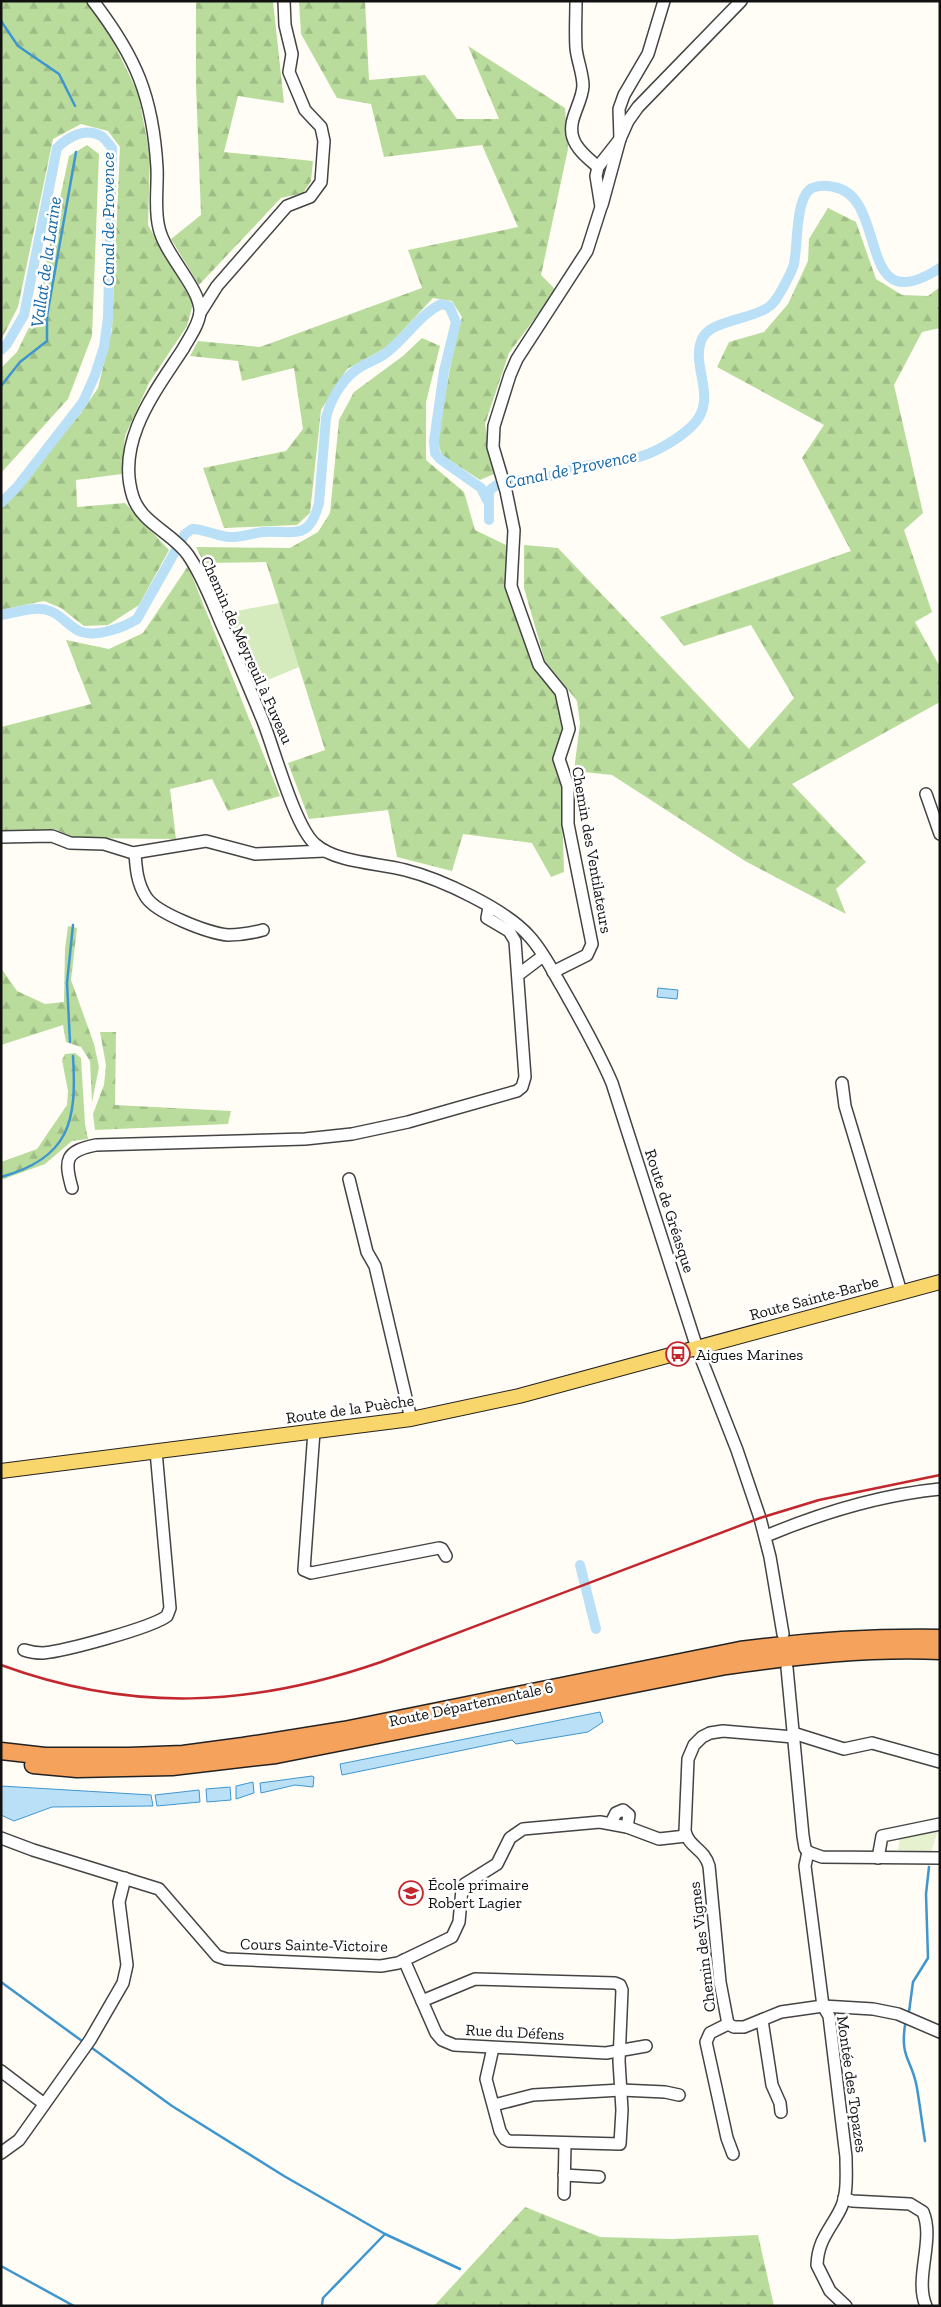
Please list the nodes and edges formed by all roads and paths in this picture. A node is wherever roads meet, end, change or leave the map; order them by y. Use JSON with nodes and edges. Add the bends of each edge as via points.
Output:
{"nodes":[{"id":1,"x":93,"y":1,"type":"edge"},
{"id":2,"x":284,"y":1,"type":"edge"},
{"id":3,"x":576,"y":1,"type":"edge"},
{"id":4,"x":664,"y":1,"type":"edge"},
{"id":5,"x":741,"y":1,"type":"edge"},
{"id":6,"x":620,"y":139,"type":"junction"},
{"id":7,"x":598,"y":167,"type":"junction"},
{"id":8,"x":601,"y":207,"type":"junction"},
{"id":9,"x":200,"y":313,"type":"junction"},
{"id":10,"x":926,"y":794,"type":"dead end"},
{"id":11,"x":940,"y":834,"type":"edge"},
{"id":12,"x":1,"y":837,"type":"edge"},
{"id":13,"x":325,"y":850,"type":"junction"},
{"id":14,"x":135,"y":853,"type":"junction"},
{"id":15,"x":489,"y":907,"type":"junction"},
{"id":16,"x":263,"y":930,"type":"dead end"},
{"id":17,"x":543,"y":956,"type":"junction"},
{"id":18,"x":553,"y":972,"type":"junction"},
{"id":19,"x":518,"y":975,"type":"junction"},
{"id":20,"x":612,"y":1083,"type":"joint"},
{"id":21,"x":842,"y":1083,"type":"dead end"},
{"id":22,"x":349,"y":1179,"type":"dead end"},
{"id":23,"x":72,"y":1188,"type":"dead end"},
{"id":24,"x":940,"y":1282,"type":"edge"},
{"id":25,"x":901,"y":1292,"type":"junction"},
{"id":26,"x":697,"y":1348,"type":"junction"},
{"id":27,"x":411,"y":1419,"type":"junction"},
{"id":28,"x":314,"y":1431,"type":"junction"},
{"id":29,"x":156,"y":1451,"type":"junction"},
{"id":30,"x":1,"y":1471,"type":"edge"},
{"id":31,"x":940,"y":1489,"type":"edge"},
{"id":32,"x":766,"y":1536,"type":"junction"},
{"id":33,"x":446,"y":1556,"type":"dead end"},
{"id":34,"x":783,"y":1634,"type":"dead end"},
{"id":35,"x":940,"y":1638,"type":"edge"},
{"id":36,"x":24,"y":1650,"type":"dead end"},
{"id":37,"x":940,"y":1651,"type":"edge"},
{"id":38,"x":787,"y":1668,"type":"dead end"},
{"id":39,"x":793,"y":1735,"type":"junction"},
{"id":40,"x":1,"y":1751,"type":"edge"},
{"id":41,"x":1,"y":1762,"type":"edge"},
{"id":42,"x":940,"y":1762,"type":"edge"},
{"id":43,"x":940,"y":1824,"type":"edge"},
{"id":44,"x":686,"y":1836,"type":"junction"},
{"id":45,"x":1,"y":1838,"type":"edge"},
{"id":46,"x":808,"y":1852,"type":"junction"},
{"id":47,"x":878,"y":1858,"type":"junction"},
{"id":48,"x":940,"y":1858,"type":"edge"},
{"id":49,"x":125,"y":1878,"type":"junction"},
{"id":50,"x":404,"y":1960,"type":"junction"},
{"id":51,"x":422,"y":2001,"type":"junction"},
{"id":52,"x":823,"y":2006,"type":"junction"},
{"id":53,"x":762,"y":2020,"type":"junction"},
{"id":54,"x":728,"y":2024,"type":"junction"},
{"id":55,"x":940,"y":2032,"type":"edge"},
{"id":56,"x":646,"y":2046,"type":"dead end"},
{"id":57,"x":493,"y":2048,"type":"junction"},
{"id":58,"x":620,"y":2050,"type":"junction"},
{"id":59,"x":1,"y":2071,"type":"edge"},
{"id":60,"x":621,"y":2090,"type":"junction"},
{"id":61,"x":679,"y":2095,"type":"dead end"},
{"id":62,"x":43,"y":2103,"type":"junction"},
{"id":63,"x":494,"y":2105,"type":"junction"},
{"id":64,"x":781,"y":2112,"type":"dead end"},
{"id":65,"x":565,"y":2143,"type":"junction"},
{"id":66,"x":1,"y":2153,"type":"edge"},
{"id":67,"x":734,"y":2154,"type":"dead end"},
{"id":68,"x":564,"y":2175,"type":"junction"},
{"id":69,"x":599,"y":2177,"type":"dead end"},
{"id":70,"x":564,"y":2194,"type":"dead end"},
{"id":71,"x":844,"y":2198,"type":"junction"},
{"id":72,"x":846,"y":2306,"type":"edge"},
{"id":73,"x":926,"y":2306,"type":"edge"}],
"edges":[{"from":1,"to":9,"type":"street","via":[[134,62],[147,97],[154,134],[158,225],[170,255],[194,292]]},
{"from":2,"to":9,"type":"street","name":"Chemin de Meyreuil à Fuveau","via":[[285,25],[292,54],[290,72],[305,110],[321,127],[324,141],[321,182],[310,198],[287,206],[217,286]]},
{"from":3,"to":7,"type":"street","via":[[576,48],[583,84],[581,102],[572,126],[573,138],[580,150]]},
{"from":4,"to":6,"type":"street","via":[[648,54],[619,109]]},
{"from":5,"to":6,"type":"street","via":[[638,107]]},
{"from":6,"to":7,"type":"street"},
{"from":6,"to":8,"type":"street"},
{"from":7,"to":8,"type":"street","name":"Chemin des Ventilateurs","via":[[596,176]]},
{"from":8,"to":18,"type":"street","name":"Chemin des Ventilateurs","via":[[587,251],[517,359],[494,426],[493,447],[514,530],[512,586],[539,665],[561,692],[569,729],[560,759],[568,786],[568,824],[592,944],[587,954]]},
{"from":9,"to":13,"type":"street","name":"Chemin de Meyreuil à Fuveau","via":[[190,336],[143,413],[131,448],[133,498],[140,512],[187,553],[264,722],[298,816],[311,841]]},
{"from":10,"to":11,"type":"street"},
{"from":12,"to":14,"type":"street","via":[[52,836],[70,843],[104,844]]},
{"from":13,"to":14,"type":"street","via":[[255,854],[206,841]]},
{"from":13,"to":15,"type":"street","name":"Chemin de Meyreuil à Fuveau","via":[[441,881]]},
{"from":14,"to":16,"type":"street","via":[[137,877],[142,889],[159,910],[220,933]]},
{"from":15,"to":17,"type":"street","name":"Chemin de Meyreuil à Fuveau","via":[[518,925]]},
{"from":15,"to":19,"type":"street","via":[[487,918],[513,938]]},
{"from":17,"to":18,"type":"street","name":"Chemin de Meyreuil à Fuveau"},
{"from":17,"to":19,"type":"street"},
{"from":18,"to":20,"type":"street","name":"Chemin de Meyreuil à Fuveau"},
{"from":19,"to":23,"type":"street","via":[[525,1077],[522,1087],[516,1091],[408,1122],[352,1134],[305,1139],[82,1147],[68,1158]]},
{"from":20,"to":26,"type":"street","name":"Route de Gréasque"},
{"from":21,"to":25,"type":"street","via":[[845,1106]]},
{"from":22,"to":27,"type":"street","via":[[368,1252],[375,1266]]},
{"from":24,"to":25,"type":"main road","name":"Route Sainte-Barbe"},
{"from":25,"to":26,"type":"main road","name":"Route Sainte-Barbe"},
{"from":26,"to":27,"type":"main road","name":"Route de la Puèche","via":[[519,1396]]},
{"from":26,"to":32,"type":"street","name":"Route de Gréasque"},
{"from":27,"to":28,"type":"main road","name":"Route de la Puèche"},
{"from":28,"to":29,"type":"main road","name":"Route de la Puèche"},
{"from":28,"to":33,"type":"street","via":[[304,1570],[312,1573],[438,1548]]},
{"from":29,"to":30,"type":"main road","name":"Route de la Puèche"},
{"from":29,"to":36,"type":"street","via":[[170,1608],[167,1616],[120,1634],[56,1650],[43,1653]]},
{"from":31,"to":32,"type":"street","via":[[860,1504]]},
{"from":32,"to":34,"type":"street","name":"Route de Gréasque"},
{"from":35,"to":40,"type":"highway","name":"Route Départementale 6","via":[[852,1639],[740,1650],[344,1730],[183,1754],[45,1756]]},
{"from":37,"to":41,"type":"highway","name":"Route Départementale 6","via":[[793,1656],[726,1666],[276,1755],[123,1769],[77,1769]]},
{"from":38,"to":39,"type":"street","name":"Montée des Topazes"},
{"from":39,"to":42,"type":"street","via":[[844,1749],[872,1743]]},
{"from":39,"to":44,"type":"street","via":[[723,1731],[710,1733],[694,1745],[688,1759]]},
{"from":39,"to":46,"type":"street","name":"Montée des Topazes","via":[[803,1836]]},
{"from":43,"to":47,"type":"street","via":[[882,1836]]},
{"from":44,"to":50,"type":"street","name":"Cours Sainte-Victoire","via":[[658,1838],[611,1823],[592,1822],[516,1832],[506,1844],[500,1862],[465,1884],[457,1928],[452,1937]]},
{"from":44,"to":54,"type":"street","name":"Chemin des Vignes","via":[[705,1855],[709,1866],[720,1982]]},
{"from":45,"to":49,"type":"street","name":"Cours Sainte-Victoire"},
{"from":46,"to":47,"type":"street","via":[[822,1857]]},
{"from":46,"to":52,"type":"street","name":"Montée des Topazes","via":[[805,1866]]},
{"from":47,"to":48,"type":"street"},
{"from":49,"to":50,"type":"street","name":"Cours Sainte-Victoire","via":[[159,1889],[212,1953],[222,1958],[380,1966]]},
{"from":49,"to":62,"type":"street","via":[[119,1902],[127,1965],[123,1983],[90,2040]]},
{"from":50,"to":51,"type":"street","name":"Rue du Défens"},
{"from":51,"to":57,"type":"street","name":"Rue du Défens","via":[[442,2040],[454,2046]]},
{"from":51,"to":58,"type":"street","via":[[475,1979],[618,1984],[622,1990]]},
{"from":52,"to":53,"type":"street","name":"Chemin des Vignes","via":[[781,2012]]},
{"from":52,"to":55,"type":"street","name":"Chemin des Vignes","via":[[873,2009]]},
{"from":52,"to":71,"type":"street","name":"Montée des Topazes","via":[[829,2016],[843,2132]]},
{"from":53,"to":54,"type":"street","name":"Chemin des Vignes","via":[[744,2027]]},
{"from":53,"to":64,"type":"street","via":[[772,2085]]},
{"from":54,"to":67,"type":"street","via":[[710,2033],[706,2042],[727,2138]]},
{"from":56,"to":58,"type":"street","name":"Rue du Défens"},
{"from":57,"to":58,"type":"street","name":"Rue du Défens","via":[[606,2053]]},
{"from":57,"to":63,"type":"street","via":[[486,2079]]},
{"from":58,"to":60,"type":"street"},
{"from":59,"to":62,"type":"street"},
{"from":60,"to":61,"type":"street"},
{"from":60,"to":63,"type":"street","via":[[533,2094]]},
{"from":60,"to":65,"type":"street","via":[[620,2144]]},
{"from":62,"to":66,"type":"street","via":[[19,2140]]},
{"from":63,"to":65,"type":"street","via":[[505,2140]]},
{"from":65,"to":68,"type":"street"},
{"from":68,"to":69,"type":"street"},
{"from":68,"to":70,"type":"street"},
{"from":71,"to":72,"type":"street","name":"Montée des Topazes","via":[[824,2234],[817,2265],[830,2291]]},
{"from":71,"to":73,"type":"street","via":[[910,2204],[924,2212],[928,2227],[924,2283]]}]}
